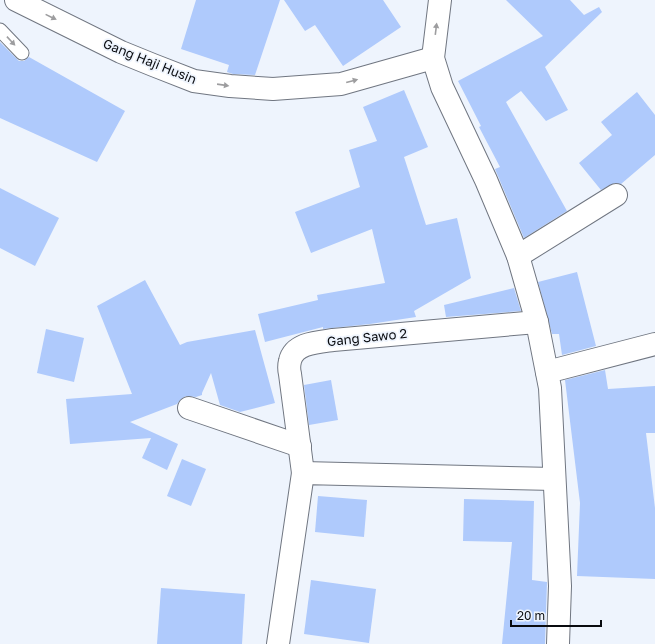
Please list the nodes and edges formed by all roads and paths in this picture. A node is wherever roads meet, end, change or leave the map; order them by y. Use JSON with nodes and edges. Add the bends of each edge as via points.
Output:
{"nodes":[{"id":1,"x":16,"y":0,"type":"edge"},
{"id":2,"x":440,"y":0,"type":"edge"},
{"id":3,"x":0,"y":30,"type":"edge"},
{"id":4,"x":22,"y":53,"type":"dead end"},
{"id":5,"x":433,"y":58,"type":"junction"},
{"id":6,"x":616,"y":195,"type":"dead end"},
{"id":7,"x":518,"y":256,"type":"junction"},
{"id":8,"x":537,"y":322,"type":"junction"},
{"id":9,"x":655,"y":344,"type":"edge"},
{"id":10,"x":547,"y":372,"type":"junction"},
{"id":11,"x":189,"y":408,"type":"dead end"},
{"id":12,"x":300,"y":446,"type":"junction"},
{"id":13,"x":303,"y":473,"type":"junction"},
{"id":14,"x":554,"y":480,"type":"junction"},
{"id":15,"x":278,"y":644,"type":"edge"},
{"id":16,"x":558,"y":644,"type":"edge"}],
"edges":[{"from":1,"to":5,"type":"street","name":"Gang Haji Husin","one_way":true,"via":[[121,52],[194,81],[272,89],[341,84]]},
{"from":5,"to":2,"type":"street","one_way":true},
{"from":3,"to":4,"type":"lane","one_way":true},
{"from":5,"to":7,"type":"street","via":[[442,87]]},
{"from":6,"to":7,"type":"street"},
{"from":7,"to":8,"type":"street"},
{"from":8,"to":10,"type":"street"},
{"from":8,"to":12,"type":"street","name":"Gang Sawo 2","via":[[309,343],[296,351],[289,362]]},
{"from":9,"to":10,"type":"street"},
{"from":10,"to":14,"type":"street"},
{"from":11,"to":12,"type":"street"},
{"from":12,"to":13,"type":"street","name":"Gang Sawo 2"},
{"from":13,"to":14,"type":"street"},
{"from":13,"to":15,"type":"street","name":"Gang Sawo 2"},
{"from":14,"to":16,"type":"street","via":[[560,586]]}]}
